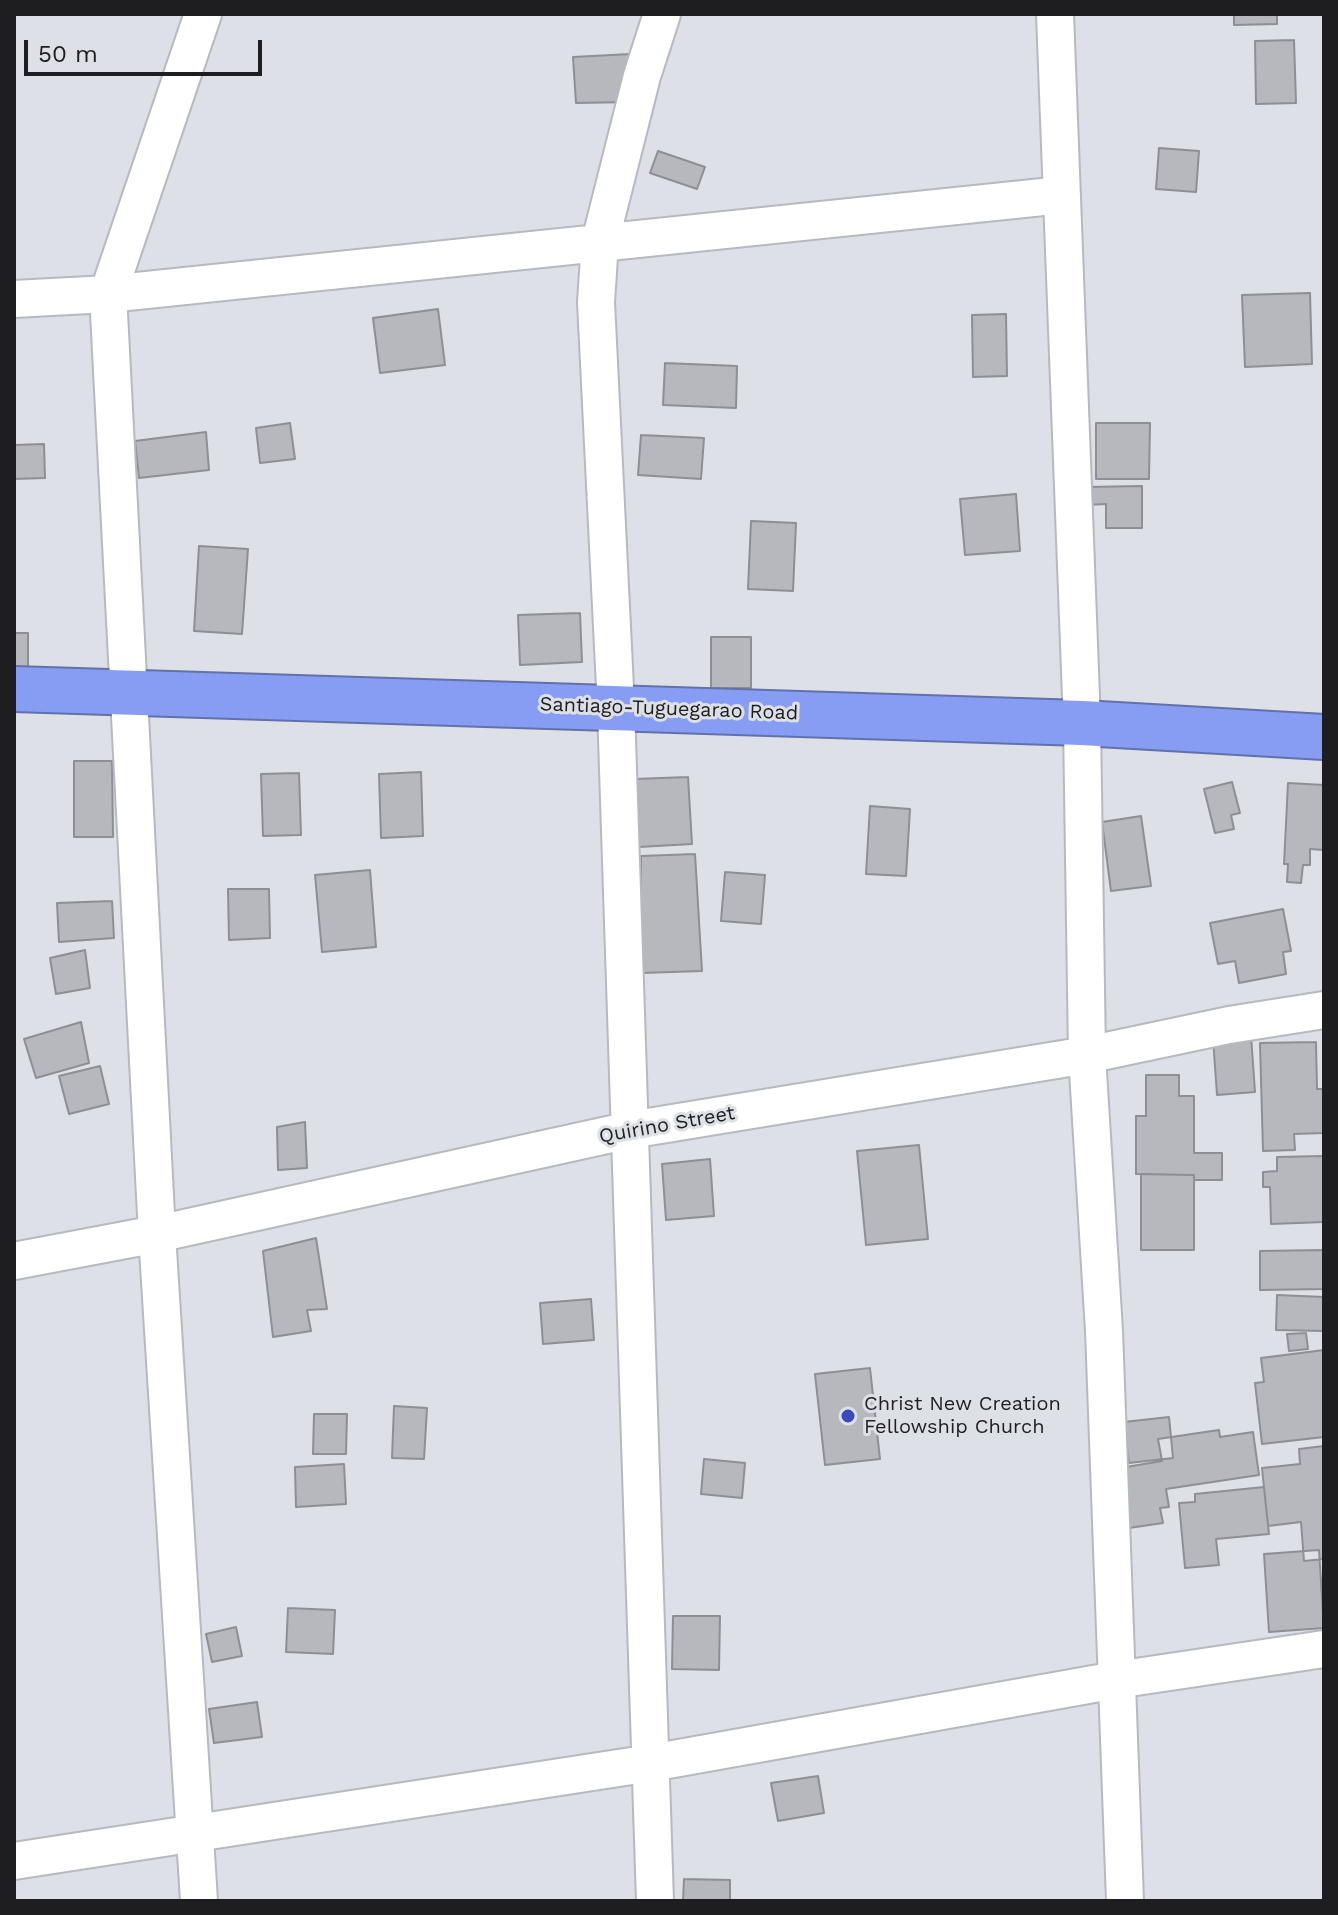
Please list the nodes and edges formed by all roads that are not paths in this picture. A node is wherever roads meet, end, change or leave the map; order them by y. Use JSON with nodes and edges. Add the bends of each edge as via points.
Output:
{"nodes":[{"id":1,"x":203,"y":14,"type":"edge"},
{"id":2,"x":662,"y":14,"type":"edge"},
{"id":3,"x":1055,"y":14,"type":"edge"},
{"id":4,"x":1062,"y":195,"type":"junction"},
{"id":5,"x":600,"y":242,"type":"junction"},
{"id":6,"x":108,"y":294,"type":"junction"},
{"id":7,"x":14,"y":299,"type":"edge"},
{"id":8,"x":14,"y":689,"type":"edge"},
{"id":9,"x":129,"y":692,"type":"junction"},
{"id":10,"x":616,"y":708,"type":"junction"},
{"id":11,"x":1082,"y":723,"type":"junction"},
{"id":12,"x":1324,"y":737,"type":"edge"},
{"id":13,"x":1324,"y":1010,"type":"edge"},
{"id":14,"x":1087,"y":1055,"type":"junction"},
{"id":15,"x":630,"y":1130,"type":"junction"},
{"id":16,"x":157,"y":1234,"type":"junction"},
{"id":17,"x":14,"y":1261,"type":"edge"},
{"id":18,"x":1324,"y":1649,"type":"edge"},
{"id":19,"x":1116,"y":1680,"type":"junction"},
{"id":20,"x":651,"y":1763,"type":"junction"},
{"id":21,"x":195,"y":1834,"type":"junction"},
{"id":22,"x":14,"y":1861,"type":"edge"},
{"id":23,"x":199,"y":1901,"type":"edge"},
{"id":24,"x":655,"y":1901,"type":"edge"},
{"id":25,"x":1125,"y":1901,"type":"edge"}],
"edges":[{"from":1,"to":6,"type":"street"},
{"from":2,"to":5,"type":"street"},
{"from":3,"to":4,"type":"street"},
{"from":4,"to":5,"type":"street"},
{"from":4,"to":11,"type":"street"},
{"from":5,"to":6,"type":"street"},
{"from":5,"to":10,"type":"street","via":[[596,302]]},
{"from":6,"to":7,"type":"street"},
{"from":6,"to":9,"type":"street"},
{"from":8,"to":9,"type":"highway","name":"Santiago-Tuguegarao Road"},
{"from":9,"to":10,"type":"highway","name":"Santiago-Tuguegarao Road"},
{"from":9,"to":16,"type":"street"},
{"from":10,"to":11,"type":"highway","name":"Santiago-Tuguegarao Road"},
{"from":10,"to":15,"type":"street"},
{"from":11,"to":12,"type":"highway","name":"Santiago-Tuguegarao Road"},
{"from":11,"to":14,"type":"street"},
{"from":13,"to":14,"type":"street","name":"Quirino Street"},
{"from":14,"to":15,"type":"street","name":"Quirino Street"},
{"from":14,"to":19,"type":"street","via":[[1104,1331]]},
{"from":15,"to":16,"type":"street","name":"Quirino Street"},
{"from":15,"to":20,"type":"street"},
{"from":16,"to":17,"type":"street","name":"Quirino Street"},
{"from":16,"to":21,"type":"street"},
{"from":18,"to":19,"type":"street"},
{"from":19,"to":20,"type":"street"},
{"from":19,"to":25,"type":"street"},
{"from":20,"to":21,"type":"street"},
{"from":20,"to":24,"type":"street"},
{"from":21,"to":22,"type":"street"},
{"from":21,"to":23,"type":"street"}]}
